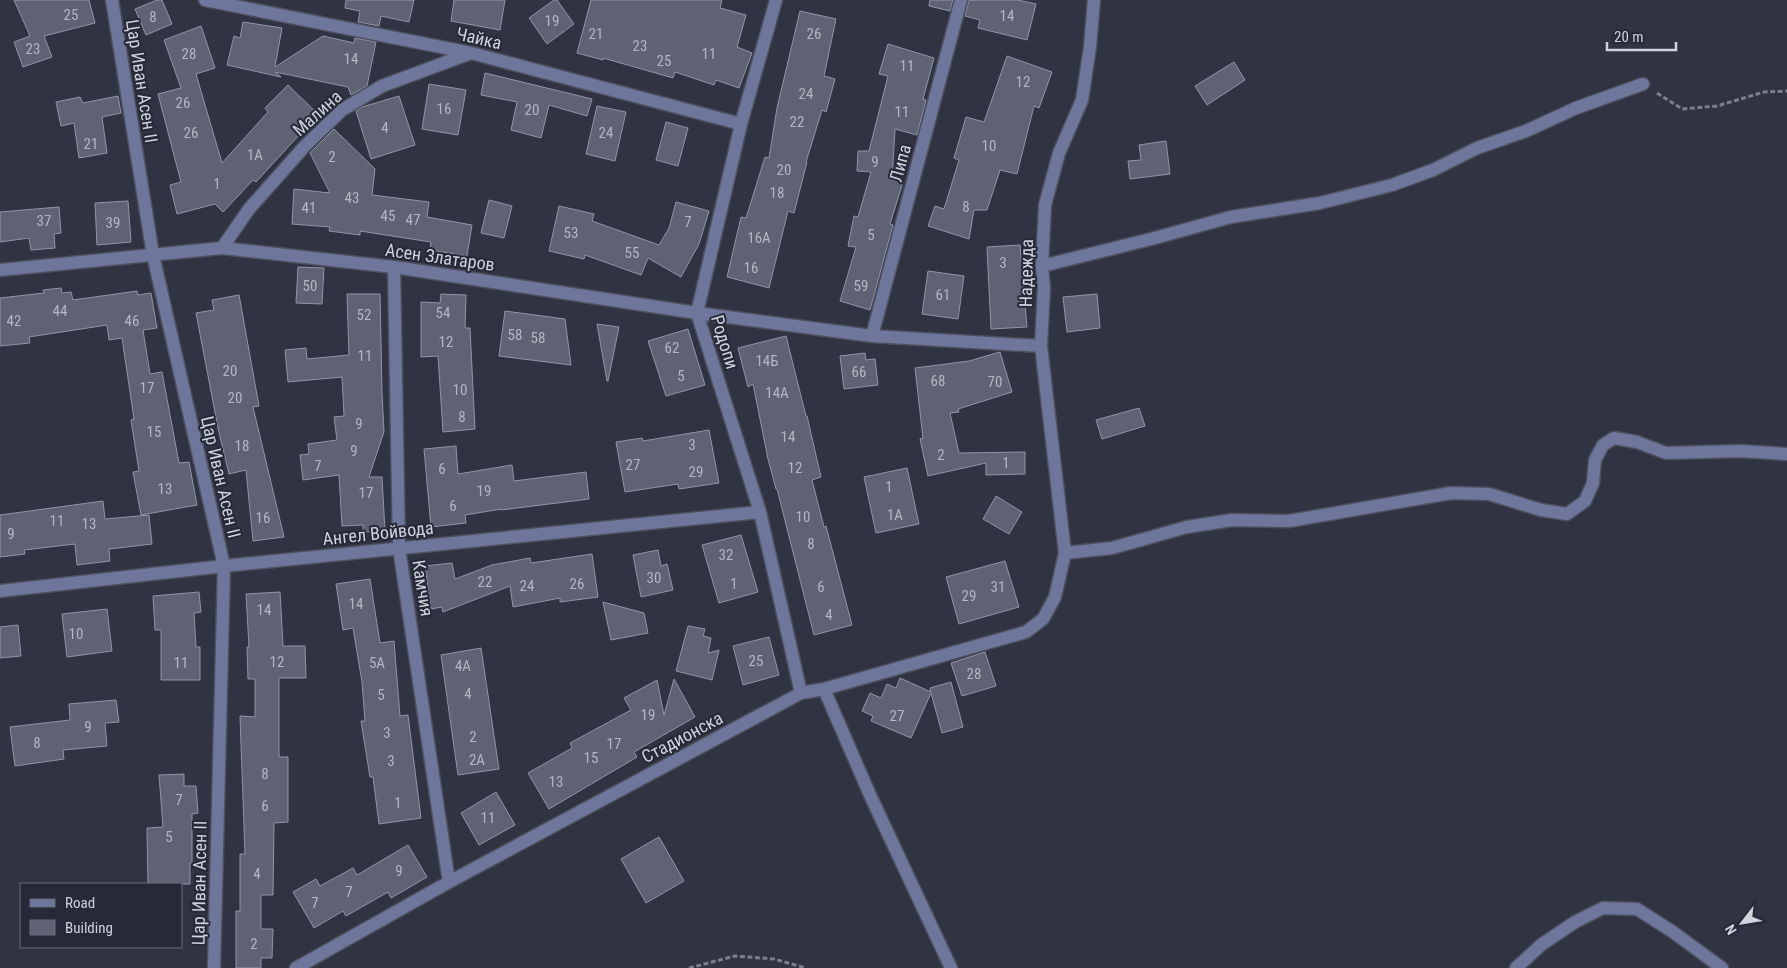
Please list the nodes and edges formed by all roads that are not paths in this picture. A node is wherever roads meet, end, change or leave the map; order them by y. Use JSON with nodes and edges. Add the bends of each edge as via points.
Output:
{"nodes":[{"id":1,"x":112,"y":0,"type":"edge"},
{"id":2,"x":205,"y":0,"type":"edge"},
{"id":3,"x":776,"y":0,"type":"edge"},
{"id":4,"x":962,"y":0,"type":"edge"},
{"id":5,"x":1094,"y":0,"type":"edge"},
{"id":6,"x":471,"y":53,"type":"junction"},
{"id":7,"x":1643,"y":84,"type":"road end"},
{"id":8,"x":741,"y":124,"type":"junction"},
{"id":9,"x":222,"y":248,"type":"junction"},
{"id":10,"x":153,"y":255,"type":"junction"},
{"id":11,"x":1042,"y":266,"type":"junction"},
{"id":12,"x":394,"y":267,"type":"junction"},
{"id":13,"x":0,"y":270,"type":"edge"},
{"id":14,"x":697,"y":313,"type":"junction"},
{"id":15,"x":872,"y":336,"type":"junction"},
{"id":16,"x":1041,"y":346,"type":"junction"},
{"id":17,"x":1787,"y":454,"type":"edge"},
{"id":18,"x":760,"y":512,"type":"junction"},
{"id":19,"x":399,"y":548,"type":"junction"},
{"id":20,"x":1065,"y":553,"type":"junction"},
{"id":21,"x":224,"y":566,"type":"junction"},
{"id":22,"x":0,"y":591,"type":"edge"},
{"id":23,"x":824,"y":689,"type":"junction"},
{"id":24,"x":801,"y":694,"type":"junction"},
{"id":25,"x":449,"y":882,"type":"junction"},
{"id":26,"x":214,"y":968,"type":"edge"},
{"id":27,"x":296,"y":968,"type":"edge"},
{"id":28,"x":951,"y":968,"type":"edge"},
{"id":29,"x":1516,"y":968,"type":"edge"},
{"id":30,"x":1722,"y":968,"type":"edge"}],
"edges":[{"from":1,"to":10,"type":"street","name":"Цар Иван Асен II"},
{"from":2,"to":6,"type":"street","name":"Чайка"},
{"from":3,"to":8,"type":"street","name":"Родопи"},
{"from":4,"to":15,"type":"street","name":"Липа"},
{"from":5,"to":11,"type":"street","name":"Надежда","via":[[1082,100],[1059,153],[1045,205]]},
{"from":6,"to":8,"type":"street","name":"Чайка"},
{"from":6,"to":9,"type":"street","name":"Малина","via":[[382,86],[342,110],[255,203]]},
{"from":7,"to":11,"type":"street","via":[[1576,108],[1392,185],[1320,203],[1231,217]]},
{"from":8,"to":14,"type":"street","name":"Родопи"},
{"from":9,"to":10,"type":"street","name":"Асен Златаров"},
{"from":9,"to":12,"type":"street","name":"Асен Златаров"},
{"from":10,"to":13,"type":"street","name":"Асен Златаров"},
{"from":10,"to":21,"type":"street","name":"Цар Иван Асен II"},
{"from":11,"to":16,"type":"street","name":"Надежда"},
{"from":12,"to":14,"type":"street","name":"Асен Златаров"},
{"from":12,"to":19,"type":"street","name":"Камчия"},
{"from":14,"to":15,"type":"street","name":"Асен Златаров"},
{"from":14,"to":18,"type":"street","name":"Родопи"},
{"from":15,"to":16,"type":"street","name":"Асен Златаров"},
{"from":16,"to":20,"type":"street","name":"Надежда"},
{"from":17,"to":20,"type":"street","via":[[1740,451],[1666,453],[1637,442],[1614,438],[1602,444],[1595,460],[1593,483],[1585,501],[1567,514],[1541,510],[1489,494],[1451,493],[1289,521],[1232,520],[1187,526],[1112,548]]},
{"from":18,"to":19,"type":"street","name":"Ангел Войвода"},
{"from":18,"to":24,"type":"street","name":"Родопи"},
{"from":19,"to":21,"type":"street","name":"Ангел Войвода"},
{"from":19,"to":25,"type":"street","name":"Камчия"},
{"from":20,"to":23,"type":"street","name":"Стадионска","via":[[1055,597],[1043,619],[1026,632]]},
{"from":21,"to":22,"type":"street","name":"Ангел Войвода"},
{"from":21,"to":26,"type":"street","name":"Цар Иван Асен II"},
{"from":23,"to":24,"type":"street","name":"Стадионска"},
{"from":23,"to":28,"type":"street"},
{"from":24,"to":25,"type":"street","name":"Стадионска"},
{"from":25,"to":27,"type":"street","name":"Стадионска"},
{"from":29,"to":30,"type":"street","via":[[1574,922],[1603,908],[1637,909]]}]}
